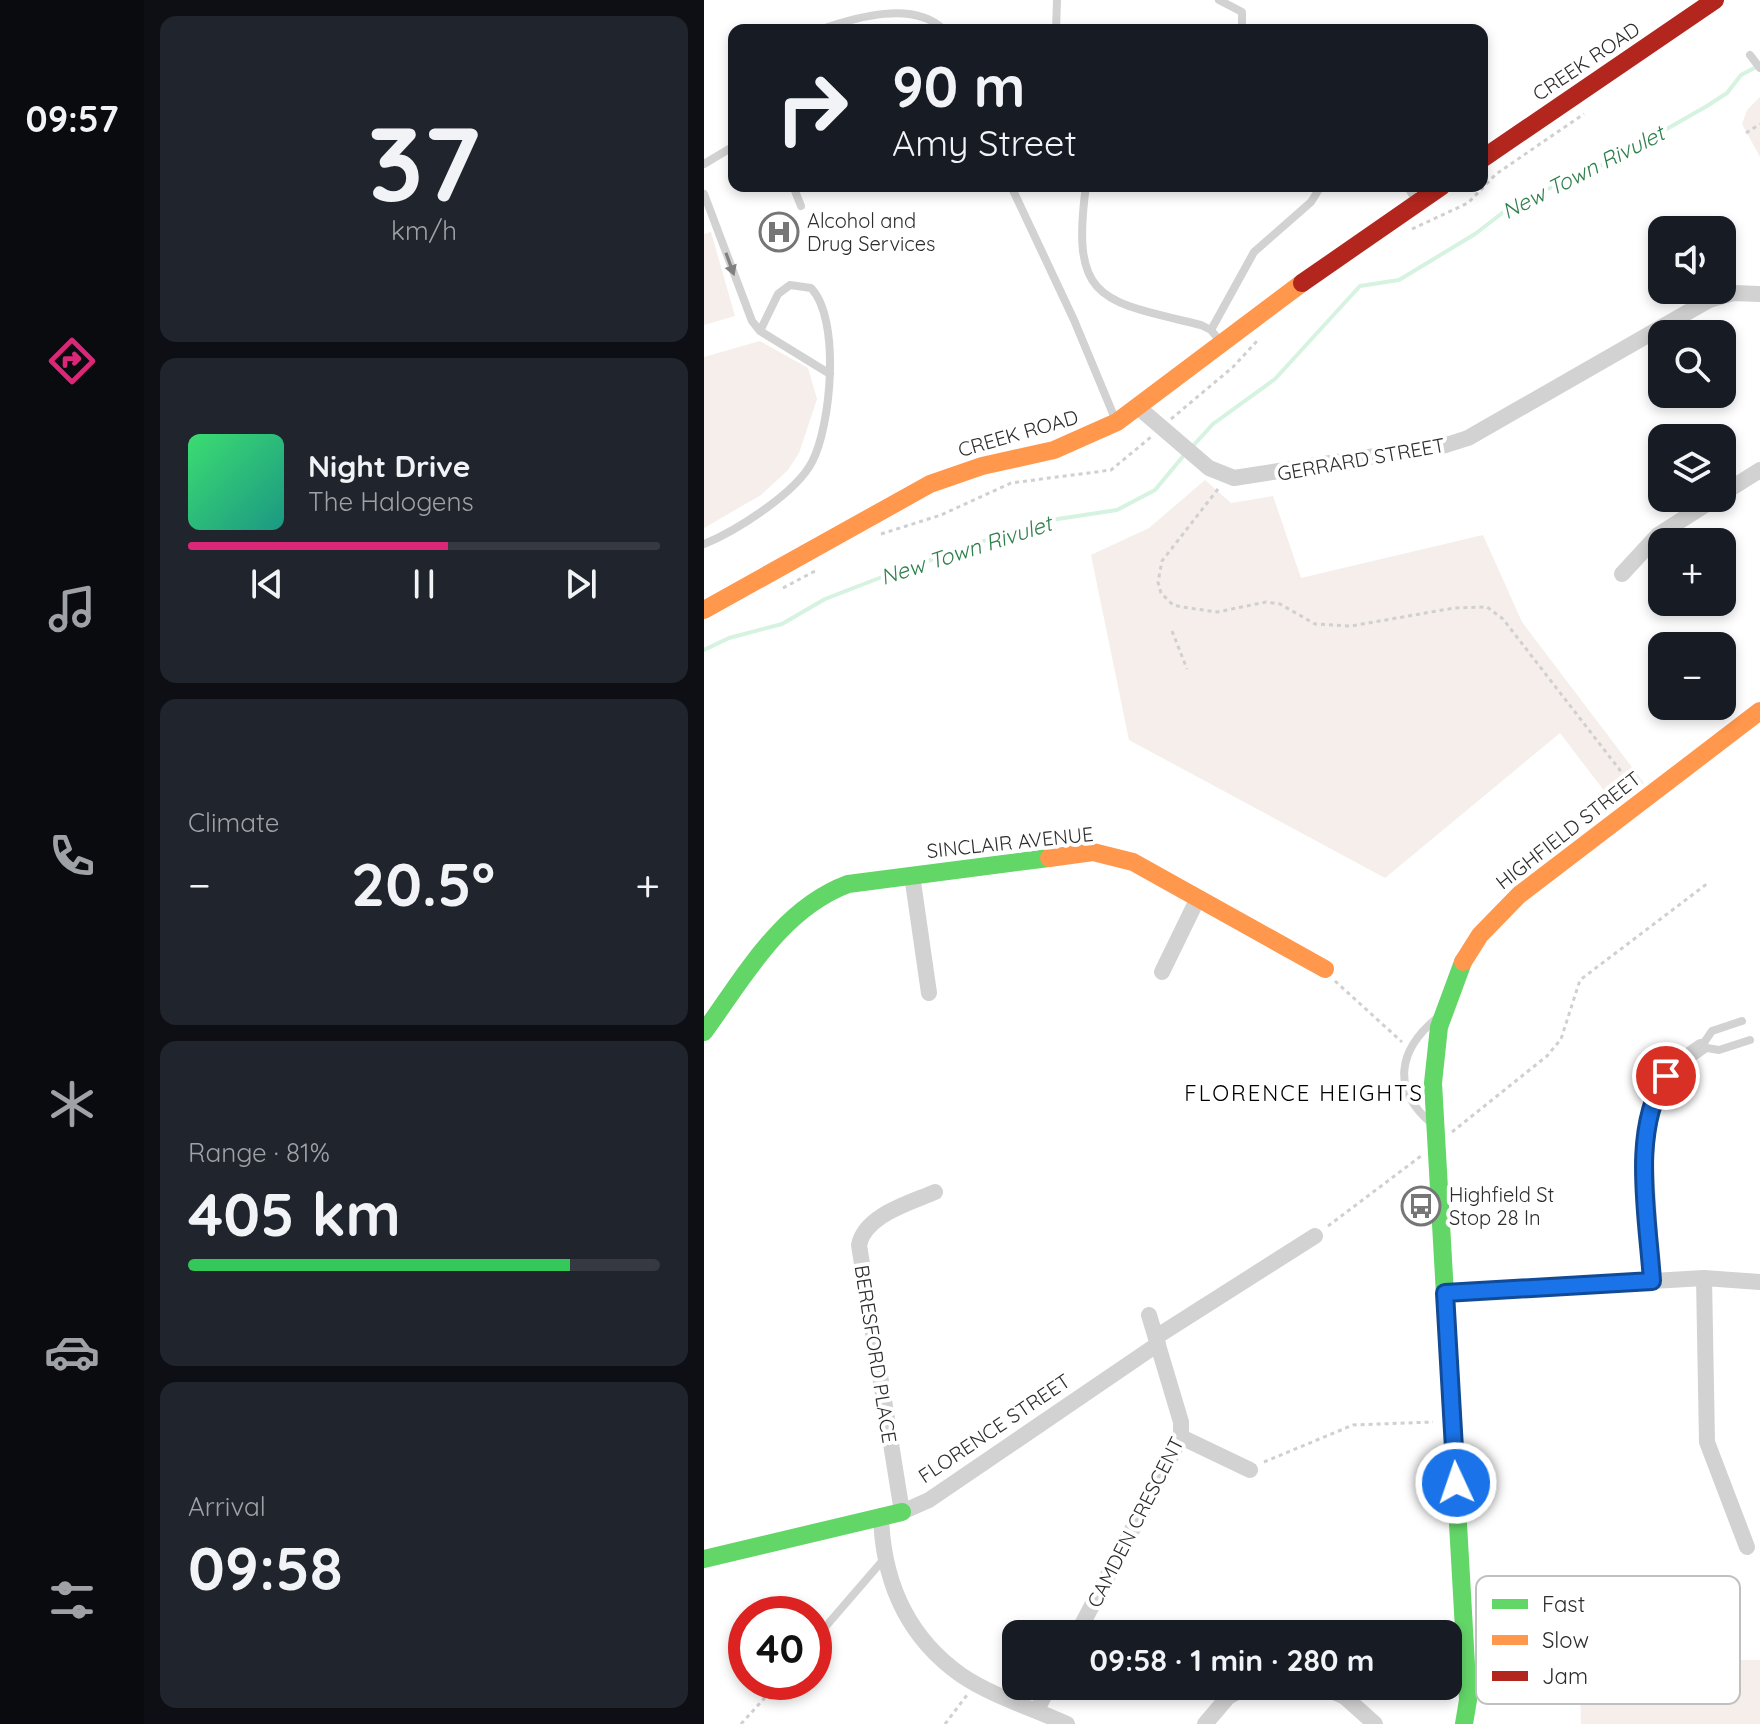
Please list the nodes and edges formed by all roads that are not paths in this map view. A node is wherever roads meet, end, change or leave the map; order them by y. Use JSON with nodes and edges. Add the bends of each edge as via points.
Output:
{"nodes":[{"id":1,"x":1057,"y":0,"type":"edge"},
{"id":2,"x":1219,"y":0,"type":"edge"},
{"id":3,"x":1715,"y":0,"type":"edge"},
{"id":4,"x":841,"y":24,"type":"edge"},
{"id":5,"x":937,"y":24,"type":"edge"},
{"id":6,"x":1056,"y":24,"type":"edge"},
{"id":7,"x":1242,"y":24,"type":"edge"},
{"id":8,"x":1750,"y":55,"type":"dead end"},
{"id":9,"x":1760,"y":68,"type":"edge"},
{"id":10,"x":728,"y":150,"type":"edge"},
{"id":11,"x":1488,"y":155,"type":"edge"},
{"id":12,"x":704,"y":164,"type":"edge"},
{"id":13,"x":795,"y":192,"type":"edge"},
{"id":14,"x":1014,"y":192,"type":"edge"},
{"id":15,"x":1086,"y":192,"type":"edge"},
{"id":16,"x":1317,"y":192,"type":"edge"},
{"id":17,"x":1411,"y":192,"type":"edge"},
{"id":18,"x":1433,"y":192,"type":"edge"},
{"id":19,"x":704,"y":194,"type":"edge"},
{"id":20,"x":1418,"y":202,"type":"junction"},
{"id":21,"x":801,"y":206,"type":"dead end"},
{"id":22,"x":1760,"y":294,"type":"edge"},
{"id":23,"x":760,"y":331,"type":"junction"},
{"id":24,"x":1217,"y":337,"type":"junction"},
{"id":25,"x":830,"y":374,"type":"junction"},
{"id":26,"x":1139,"y":408,"type":"junction"},
{"id":27,"x":1117,"y":422,"type":"junction"},
{"id":28,"x":1760,"y":470,"type":"edge"},
{"id":29,"x":1736,"y":485,"type":"edge"},
{"id":30,"x":1694,"y":512,"type":"edge"},
{"id":31,"x":704,"y":544,"type":"edge"},
{"id":32,"x":1622,"y":574,"type":"dead end"},
{"id":33,"x":704,"y":610,"type":"edge"},
{"id":34,"x":1760,"y":711,"type":"edge"},
{"id":35,"x":912,"y":875,"type":"junction"},
{"id":36,"x":1198,"y":898,"type":"junction"},
{"id":37,"x":1325,"y":969,"type":"road end"},
{"id":38,"x":1162,"y":972,"type":"dead end"},
{"id":39,"x":929,"y":993,"type":"dead end"},
{"id":40,"x":1442,"y":1015,"type":"junction"},
{"id":41,"x":1742,"y":1021,"type":"dead end"},
{"id":42,"x":704,"y":1032,"type":"edge"},
{"id":43,"x":1750,"y":1040,"type":"dead end"},
{"id":44,"x":1701,"y":1047,"type":"junction"},
{"id":45,"x":1435,"y":1126,"type":"junction"},
{"id":46,"x":935,"y":1192,"type":"dead end"},
{"id":47,"x":1315,"y":1236,"type":"road end"},
{"id":48,"x":1704,"y":1278,"type":"junction"},
{"id":49,"x":1652,"y":1281,"type":"junction"},
{"id":50,"x":1760,"y":1282,"type":"edge"},
{"id":51,"x":1445,"y":1293,"type":"junction"},
{"id":52,"x":1149,"y":1315,"type":"dead end"},
{"id":53,"x":1157,"y":1340,"type":"junction"},
{"id":54,"x":1181,"y":1437,"type":"junction"},
{"id":55,"x":1250,"y":1470,"type":"road end"},
{"id":56,"x":902,"y":1512,"type":"junction"},
{"id":57,"x":881,"y":1516,"type":"junction"},
{"id":58,"x":1747,"y":1547,"type":"dead end"},
{"id":59,"x":704,"y":1559,"type":"edge"},
{"id":60,"x":884,"y":1559,"type":"junction"},
{"id":61,"x":832,"y":1619,"type":"edge"},
{"id":62,"x":1084,"y":1620,"type":"edge"},
{"id":63,"x":1042,"y":1700,"type":"edge"},
{"id":64,"x":1225,"y":1700,"type":"edge"},
{"id":65,"x":1348,"y":1700,"type":"edge"},
{"id":66,"x":1037,"y":1710,"type":"junction"},
{"id":67,"x":1067,"y":1724,"type":"edge"},
{"id":68,"x":1205,"y":1724,"type":"edge"},
{"id":69,"x":1375,"y":1724,"type":"edge"},
{"id":70,"x":1464,"y":1724,"type":"edge"}],
"edges":[{"from":1,"to":6,"type":"lane"},
{"from":2,"to":7,"type":"lane","via":[[1242,12]]},
{"from":3,"to":11,"type":"street","name":"CREEK ROAD"},
{"from":4,"to":5,"type":"lane","via":[[903,10],[926,15]]},
{"from":8,"to":9,"type":"lane"},
{"from":10,"to":12,"type":"lane"},
{"from":13,"to":21,"type":"lane"},
{"from":14,"to":27,"type":"lane"},
{"from":15,"to":24,"type":"lane","via":[[1081,248],[1100,290],[1120,305]]},
{"from":16,"to":24,"type":"lane","via":[[1254,252]]},
{"from":17,"to":20,"type":"lane"},
{"from":18,"to":20,"type":"street","name":"CREEK ROAD"},
{"from":19,"to":23,"type":"lane","one_way":true,"via":[[746,309]]},
{"from":20,"to":24,"type":"street","name":"CREEK ROAD"},
{"from":22,"to":26,"type":"street","name":"GERRARD STREET","via":[[1733,293],[1709,300],[1468,438],[1446,445],[1254,477],[1225,476]]},
{"from":23,"to":25,"type":"lane"},
{"from":23,"to":25,"type":"lane","via":[[783,288],[811,288],[828,324]]},
{"from":24,"to":26,"type":"street","name":"CREEK ROAD"},
{"from":25,"to":31,"type":"lane","via":[[813,462],[764,509]]},
{"from":26,"to":27,"type":"street","name":"CREEK ROAD"},
{"from":27,"to":33,"type":"street","name":"CREEK ROAD","via":[[1054,450],[930,484]]},
{"from":28,"to":29,"type":"street"},
{"from":30,"to":32,"type":"street","via":[[1658,535]]},
{"from":34,"to":40,"type":"street","name":"HIGHFIELD STREET","via":[[1484,926],[1465,954]]},
{"from":35,"to":36,"type":"street","name":"SINCLAIR AVENUE","via":[[1093,852],[1133,862]]},
{"from":35,"to":39,"type":"street","name":"SINCLAIR AVENUE"},
{"from":35,"to":42,"type":"street","name":"SINCLAIR AVENUE","via":[[837,886],[807,902]]},
{"from":36,"to":37,"type":"street","name":"SINCLAIR AVENUE"},
{"from":36,"to":38,"type":"street"},
{"from":40,"to":45,"type":"street","name":"HIGHFIELD STREET","via":[[1434,1059]]},
{"from":40,"to":45,"type":"lane","name":"HIGHFIELD STREET","via":[[1413,1045],[1404,1078],[1408,1099]]},
{"from":41,"to":44,"type":"lane","via":[[1712,1031]]},
{"from":43,"to":44,"type":"lane","via":[[1719,1050]]},
{"from":44,"to":49,"type":"street","via":[[1666,1076],[1647,1114]]},
{"from":45,"to":51,"type":"street","name":"HIGHFIELD STREET"},
{"from":46,"to":56,"type":"street","name":"BERESFORD PLACE","via":[[875,1221],[863,1231],[859,1245]]},
{"from":47,"to":53,"type":"street","name":"FLORENCE STREET"},
{"from":48,"to":49,"type":"street"},
{"from":48,"to":50,"type":"street"},
{"from":48,"to":58,"type":"street","via":[[1707,1442]]},
{"from":49,"to":51,"type":"street"},
{"from":51,"to":70,"type":"street","name":"HIGHFIELD STREET","via":[[1468,1700]]},
{"from":52,"to":53,"type":"street","name":"CAMDEN CRESCENT"},
{"from":53,"to":54,"type":"street","name":"CAMDEN CRESCENT"},
{"from":53,"to":56,"type":"street","name":"FLORENCE STREET","via":[[929,1500]]},
{"from":54,"to":55,"type":"street"},
{"from":54,"to":62,"type":"street","name":"CAMDEN CRESCENT"},
{"from":56,"to":57,"type":"street","name":"FLORENCE STREET"},
{"from":57,"to":59,"type":"street","name":"FLORENCE STREET"},
{"from":57,"to":60,"type":"street"},
{"from":60,"to":61,"type":"lane"},
{"from":60,"to":66,"type":"street","via":[[894,1595],[949,1665]]},
{"from":63,"to":66,"type":"street"},
{"from":64,"to":68,"type":"street"},
{"from":65,"to":69,"type":"street"},
{"from":66,"to":67,"type":"street"}]}
